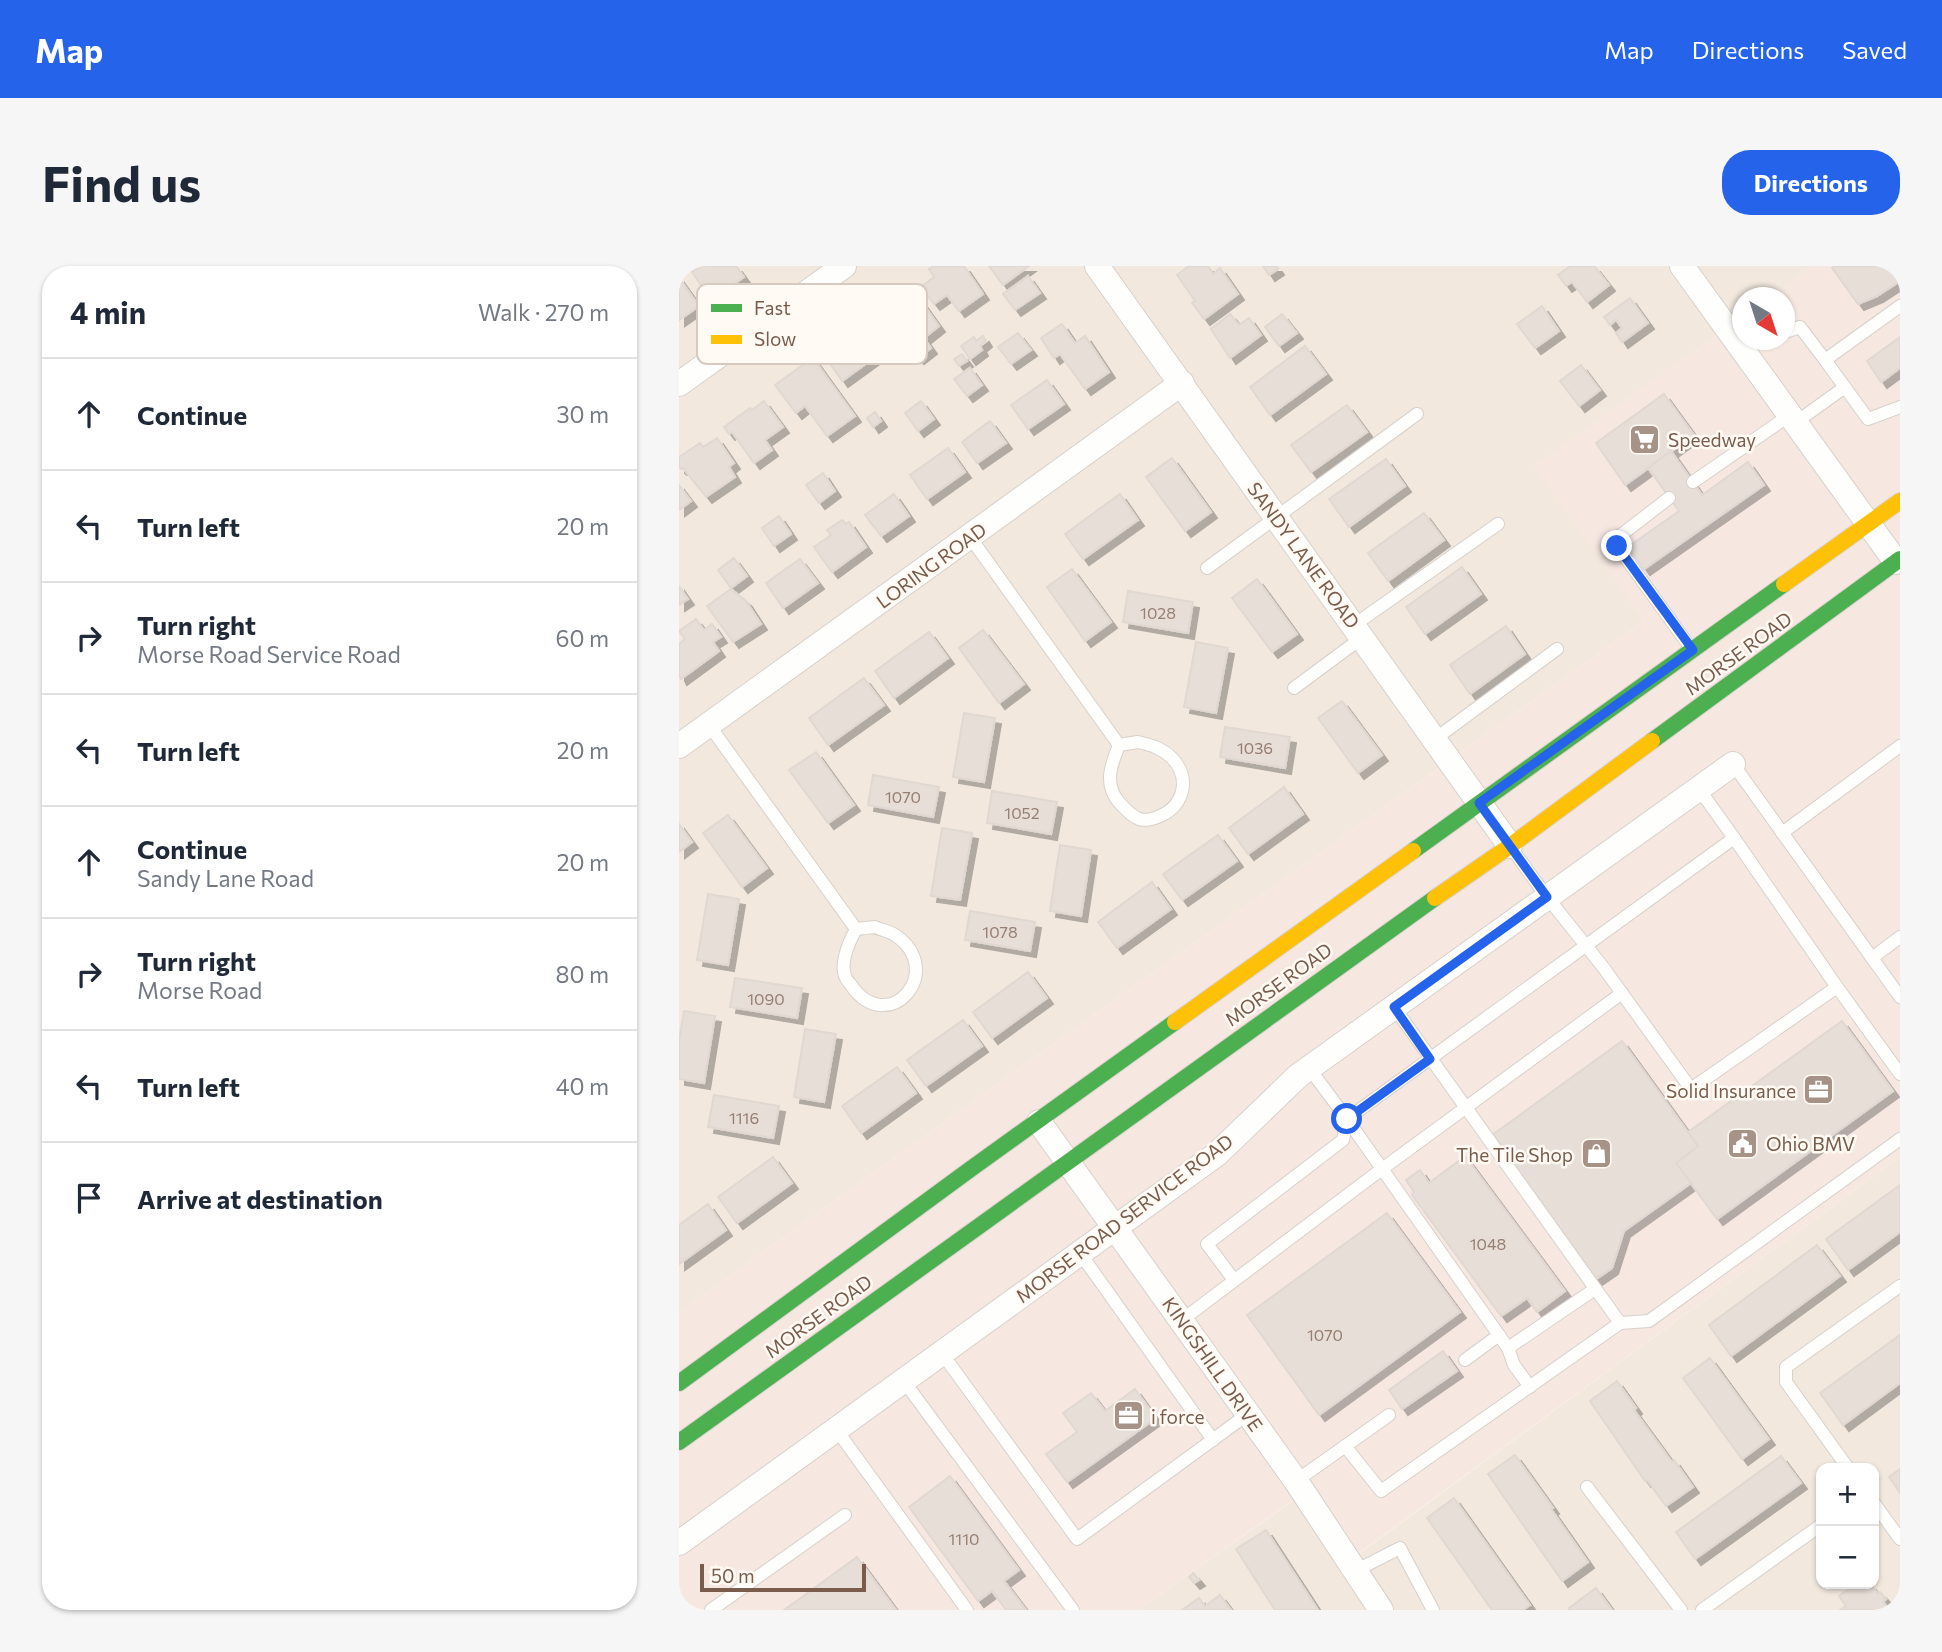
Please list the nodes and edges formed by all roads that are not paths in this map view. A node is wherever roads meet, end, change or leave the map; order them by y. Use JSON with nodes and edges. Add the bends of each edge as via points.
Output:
{"nodes":[{"id":1,"x":844,"y":266,"type":"edge"},
{"id":2,"x":1097,"y":266,"type":"edge"},
{"id":3,"x":1682,"y":266,"type":"edge"},
{"id":4,"x":819,"y":284,"type":"edge"},
{"id":5,"x":1900,"y":306,"type":"edge"},
{"id":6,"x":1732,"y":322,"type":"edge"},
{"id":7,"x":1795,"y":329,"type":"edge"},
{"id":8,"x":1755,"y":350,"type":"edge"},
{"id":9,"x":1825,"y":360,"type":"junction"},
{"id":10,"x":707,"y":364,"type":"edge"},
{"id":11,"x":1182,"y":383,"type":"junction"},
{"id":12,"x":679,"y":384,"type":"edge"},
{"id":13,"x":1845,"y":387,"type":"junction"},
{"id":14,"x":1900,"y":407,"type":"edge"},
{"id":15,"x":1417,"y":414,"type":"dead end"},
{"id":16,"x":1792,"y":419,"type":"junction"},
{"id":17,"x":1693,"y":482,"type":"dead end"},
{"id":18,"x":1669,"y":498,"type":"dead end"},
{"id":19,"x":1900,"y":500,"type":"edge"},
{"id":20,"x":1276,"y":516,"type":"junction"},
{"id":21,"x":1868,"y":523,"type":"junction"},
{"id":22,"x":1498,"y":524,"type":"dead end"},
{"id":23,"x":970,"y":537,"type":"junction"},
{"id":24,"x":1898,"y":560,"type":"edge"},
{"id":25,"x":1207,"y":568,"type":"dead end"},
{"id":26,"x":1359,"y":631,"type":"junction"},
{"id":27,"x":1557,"y":649,"type":"dead end"},
{"id":28,"x":1693,"y":650,"type":"junction"},
{"id":29,"x":1294,"y":688,"type":"dead end"},
{"id":30,"x":709,"y":725,"type":"junction"},
{"id":31,"x":1435,"y":739,"type":"junction"},
{"id":32,"x":679,"y":746,"type":"edge"},
{"id":33,"x":1119,"y":746,"type":"junction"},
{"id":34,"x":1900,"y":746,"type":"edge"},
{"id":35,"x":1733,"y":764,"type":"joint"},
{"id":36,"x":1699,"y":789,"type":"junction"},
{"id":37,"x":1479,"y":803,"type":"junction"},
{"id":38,"x":1782,"y":833,"type":"junction"},
{"id":39,"x":1734,"y":838,"type":"junction"},
{"id":40,"x":1510,"y":846,"type":"junction"},
{"id":41,"x":1547,"y":897,"type":"junction"},
{"id":42,"x":856,"y":929,"type":"junction"},
{"id":43,"x":1900,"y":937,"type":"edge"},
{"id":44,"x":1586,"y":945,"type":"junction"},
{"id":45,"x":1872,"y":958,"type":"junction"},
{"id":46,"x":1837,"y":987,"type":"junction"},
{"id":47,"x":1622,"y":993,"type":"junction"},
{"id":48,"x":1900,"y":997,"type":"edge"},
{"id":49,"x":1394,"y":1007,"type":"junction"},
{"id":50,"x":1430,"y":1059,"type":"junction"},
{"id":51,"x":1309,"y":1068,"type":"junction"},
{"id":52,"x":1900,"y":1074,"type":"edge"},
{"id":53,"x":1465,"y":1108,"type":"junction"},
{"id":54,"x":1347,"y":1119,"type":"junction"},
{"id":55,"x":1039,"y":1122,"type":"junction"},
{"id":56,"x":1900,"y":1139,"type":"edge"},
{"id":57,"x":1068,"y":1162,"type":"junction"},
{"id":58,"x":1383,"y":1169,"type":"junction"},
{"id":59,"x":1115,"y":1227,"type":"junction"},
{"id":60,"x":1080,"y":1253,"type":"junction"},
{"id":61,"x":1234,"y":1280,"type":"junction"},
{"id":62,"x":1900,"y":1286,"type":"edge"},
{"id":63,"x":1595,"y":1289,"type":"junction"},
{"id":64,"x":1182,"y":1320,"type":"junction"},
{"id":65,"x":1620,"y":1323,"type":"junction"},
{"id":66,"x":1499,"y":1335,"type":"junction"},
{"id":67,"x":1508,"y":1348,"type":"junction"},
{"id":68,"x":941,"y":1352,"type":"junction"},
{"id":69,"x":1465,"y":1360,"type":"dead end"},
{"id":70,"x":904,"y":1380,"type":"junction"},
{"id":71,"x":679,"y":1383,"type":"edge"},
{"id":72,"x":1530,"y":1387,"type":"junction"},
{"id":73,"x":1248,"y":1414,"type":"junction"},
{"id":74,"x":1389,"y":1415,"type":"dead end"},
{"id":75,"x":836,"y":1429,"type":"junction"},
{"id":76,"x":1213,"y":1440,"type":"junction"},
{"id":77,"x":679,"y":1442,"type":"edge"},
{"id":78,"x":1345,"y":1446,"type":"junction"},
{"id":79,"x":1845,"y":1463,"type":"edge"},
{"id":80,"x":1296,"y":1481,"type":"junction"},
{"id":81,"x":1587,"y":1487,"type":"dead end"},
{"id":82,"x":1879,"y":1510,"type":"edge"},
{"id":83,"x":845,"y":1515,"type":"dead end"},
{"id":84,"x":1820,"y":1526,"type":"edge"},
{"id":85,"x":1900,"y":1539,"type":"edge"},
{"id":86,"x":679,"y":1543,"type":"edge"},
{"id":87,"x":1355,"y":1571,"type":"junction"},
{"id":88,"x":711,"y":1610,"type":"edge"},
{"id":89,"x":967,"y":1610,"type":"edge"},
{"id":90,"x":1073,"y":1610,"type":"edge"},
{"id":91,"x":1381,"y":1610,"type":"edge"},
{"id":92,"x":1433,"y":1610,"type":"edge"},
{"id":93,"x":1681,"y":1610,"type":"edge"},
{"id":94,"x":1702,"y":1610,"type":"edge"}],
"edges":[{"from":1,"to":4,"type":"street"},
{"from":2,"to":11,"type":"street","name":"SANDY LANE ROAD"},
{"from":3,"to":6,"type":"street"},
{"from":5,"to":9,"type":"lane"},
{"from":7,"to":9,"type":"lane","via":[[1800,327]]},
{"from":8,"to":16,"type":"street"},
{"from":9,"to":13,"type":"lane"},
{"from":10,"to":12,"type":"street"},
{"from":11,"to":20,"type":"street","name":"SANDY LANE ROAD"},
{"from":11,"to":23,"type":"street","name":"LORING ROAD"},
{"from":13,"to":14,"type":"lane","via":[[1868,419]]},
{"from":13,"to":16,"type":"lane"},
{"from":15,"to":20,"type":"lane"},
{"from":16,"to":17,"type":"lane"},
{"from":16,"to":21,"type":"street"},
{"from":18,"to":28,"type":"lane","via":[[1617,538],[1617,546]]},
{"from":19,"to":21,"type":"main road","name":"MORSE ROAD"},
{"from":20,"to":25,"type":"lane"},
{"from":20,"to":26,"type":"street","name":"SANDY LANE ROAD"},
{"from":21,"to":24,"type":"street"},
{"from":21,"to":28,"type":"main road","name":"MORSE ROAD"},
{"from":22,"to":26,"type":"lane"},
{"from":23,"to":30,"type":"street","name":"LORING ROAD"},
{"from":23,"to":33,"type":"lane"},
{"from":24,"to":40,"type":"main road","name":"MORSE ROAD"},
{"from":26,"to":29,"type":"lane"},
{"from":26,"to":31,"type":"street","name":"SANDY LANE ROAD"},
{"from":27,"to":31,"type":"lane"},
{"from":28,"to":37,"type":"main road","name":"MORSE ROAD"},
{"from":30,"to":32,"type":"street","name":"LORING ROAD"},
{"from":30,"to":42,"type":"lane"},
{"from":31,"to":37,"type":"street","name":"SANDY LANE ROAD"},
{"from":33,"to":33,"type":"lane","via":[[1110,766],[1111,793],[1140,820],[1170,812],[1181,796],[1183,780],[1174,760],[1157,747],[1138,742]]},
{"from":34,"to":38,"type":"lane"},
{"from":35,"to":36,"type":"street","name":"MORSE ROAD SERVICE ROAD"},
{"from":35,"to":38,"type":"lane"},
{"from":36,"to":39,"type":"lane"},
{"from":36,"to":41,"type":"street","name":"MORSE ROAD SERVICE ROAD"},
{"from":37,"to":40,"type":"street","name":"SANDY LANE ROAD"},
{"from":37,"to":55,"type":"main road","name":"MORSE ROAD"},
{"from":38,"to":45,"type":"lane"},
{"from":39,"to":44,"type":"lane"},
{"from":39,"to":46,"type":"lane"},
{"from":40,"to":41,"type":"lane"},
{"from":40,"to":57,"type":"main road","name":"MORSE ROAD"},
{"from":41,"to":44,"type":"lane"},
{"from":41,"to":49,"type":"street","name":"MORSE ROAD SERVICE ROAD"},
{"from":42,"to":42,"type":"lane","via":[[846,949],[844,976],[872,1005],[902,999],[914,985],[917,968],[909,947],[894,934],[875,927]]},
{"from":43,"to":45,"type":"lane"},
{"from":44,"to":47,"type":"lane"},
{"from":44,"to":50,"type":"lane"},
{"from":45,"to":48,"type":"lane"},
{"from":46,"to":47,"type":"lane","via":[[1691,1088]]},
{"from":46,"to":52,"type":"lane"},
{"from":47,"to":53,"type":"lane"},
{"from":49,"to":50,"type":"lane"},
{"from":49,"to":51,"type":"street","name":"MORSE ROAD SERVICE ROAD"},
{"from":50,"to":53,"type":"lane"},
{"from":50,"to":54,"type":"lane"},
{"from":51,"to":54,"type":"lane"},
{"from":51,"to":59,"type":"street","name":"MORSE ROAD SERVICE ROAD","via":[[1217,1154]]},
{"from":53,"to":58,"type":"lane"},
{"from":53,"to":63,"type":"lane"},
{"from":54,"to":58,"type":"lane"},
{"from":54,"to":61,"type":"lane","via":[[1343,1140],[1207,1244]]},
{"from":55,"to":57,"type":"street","name":"KINGSHILL DRIVE"},
{"from":55,"to":71,"type":"main road","name":"MORSE ROAD"},
{"from":56,"to":65,"type":"lane","via":[[1649,1321]]},
{"from":57,"to":59,"type":"street","name":"KINGSHILL DRIVE"},
{"from":57,"to":77,"type":"main road","name":"MORSE ROAD"},
{"from":58,"to":61,"type":"lane"},
{"from":58,"to":66,"type":"lane"},
{"from":59,"to":60,"type":"street","name":"MORSE ROAD SERVICE ROAD"},
{"from":59,"to":64,"type":"street","name":"KINGSHILL DRIVE"},
{"from":60,"to":68,"type":"street","name":"MORSE ROAD SERVICE ROAD"},
{"from":60,"to":76,"type":"lane"},
{"from":61,"to":64,"type":"lane"},
{"from":62,"to":79,"type":"lane","via":[[1786,1367],[1786,1382]]},
{"from":63,"to":65,"type":"lane"},
{"from":63,"to":67,"type":"lane"},
{"from":64,"to":73,"type":"street","name":"KINGSHILL DRIVE"},
{"from":65,"to":72,"type":"lane"},
{"from":66,"to":67,"type":"lane"},
{"from":66,"to":69,"type":"lane"},
{"from":67,"to":72,"type":"lane"},
{"from":68,"to":70,"type":"street","name":"MORSE ROAD SERVICE ROAD"},
{"from":68,"to":76,"type":"lane","via":[[1077,1539]]},
{"from":70,"to":75,"type":"street","name":"MORSE ROAD SERVICE ROAD"},
{"from":70,"to":90,"type":"lane"},
{"from":72,"to":78,"type":"lane","via":[[1381,1491]]},
{"from":73,"to":76,"type":"lane"},
{"from":73,"to":80,"type":"street","name":"KINGSHILL DRIVE"},
{"from":74,"to":78,"type":"lane"},
{"from":75,"to":86,"type":"street","name":"MORSE ROAD SERVICE ROAD"},
{"from":75,"to":89,"type":"lane"},
{"from":78,"to":80,"type":"lane"},
{"from":80,"to":87,"type":"street","name":"KINGSHILL DRIVE"},
{"from":81,"to":93,"type":"lane"},
{"from":82,"to":85,"type":"lane"},
{"from":83,"to":88,"type":"lane"},
{"from":84,"to":94,"type":"lane"},
{"from":87,"to":91,"type":"street","name":"KINGSHILL DRIVE"},
{"from":87,"to":92,"type":"lane","via":[[1400,1548]]}]}
